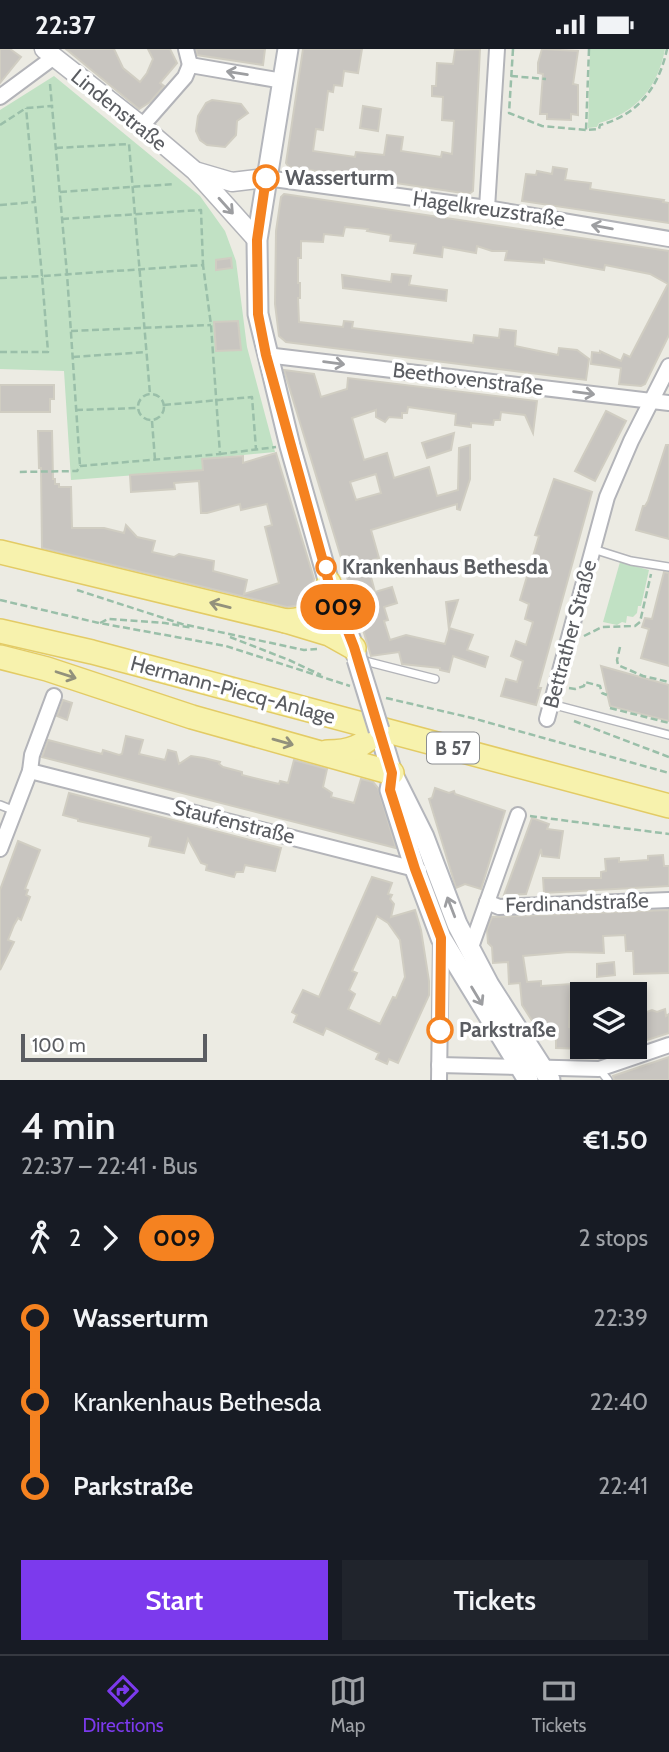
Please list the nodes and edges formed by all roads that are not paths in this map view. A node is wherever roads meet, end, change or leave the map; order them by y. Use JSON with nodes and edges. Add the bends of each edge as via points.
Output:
{"nodes":[{"id":1,"x":186,"y":49,"type":"edge"},
{"id":2,"x":288,"y":49,"type":"edge"},
{"id":3,"x":497,"y":49,"type":"edge"},
{"id":4,"x":49,"y":53,"type":"edge"},
{"id":5,"x":190,"y":65,"type":"junction"},
{"id":6,"x":283,"y":81,"type":"junction"},
{"id":7,"x":0,"y":97,"type":"edge"},
{"id":8,"x":142,"y":126,"type":"junction"},
{"id":9,"x":195,"y":171,"type":"junction"},
{"id":10,"x":266,"y":178,"type":"junction"},
{"id":11,"x":487,"y":208,"type":"junction"},
{"id":12,"x":669,"y":239,"type":"edge"},
{"id":13,"x":257,"y":240,"type":"junction"},
{"id":14,"x":266,"y":355,"type":"junction"},
{"id":15,"x":669,"y":366,"type":"edge"},
{"id":16,"x":651,"y":401,"type":"junction"},
{"id":17,"x":669,"y":403,"type":"edge"},
{"id":18,"x":592,"y":549,"type":"junction"},
{"id":19,"x":0,"y":552,"type":"edge"},
{"id":20,"x":669,"y":567,"type":"edge"},
{"id":21,"x":329,"y":583,"type":"junction"},
{"id":22,"x":0,"y":619,"type":"edge"},
{"id":23,"x":286,"y":621,"type":"junction"},
{"id":24,"x":0,"y":631,"type":"edge"},
{"id":25,"x":348,"y":648,"type":"junction"},
{"id":26,"x":0,"y":657,"type":"edge"},
{"id":27,"x":435,"y":679,"type":"dead end"},
{"id":28,"x":54,"y":696,"type":"dead end"},
{"id":29,"x":549,"y":711,"type":"joint"},
{"id":30,"x":379,"y":730,"type":"junction"},
{"id":31,"x":669,"y":735,"type":"edge"},
{"id":32,"x":317,"y":753,"type":"junction"},
{"id":33,"x":30,"y":771,"type":"junction"},
{"id":34,"x":392,"y":773,"type":"junction"},
{"id":35,"x":669,"y":792,"type":"edge"},
{"id":36,"x":0,"y":805,"type":"edge"},
{"id":37,"x":669,"y":806,"type":"edge"},
{"id":38,"x":15,"y":811,"type":"junction"},
{"id":39,"x":518,"y":814,"type":"road end"},
{"id":40,"x":0,"y":849,"type":"edge"},
{"id":41,"x":415,"y":869,"type":"junction"},
{"id":42,"x":438,"y":874,"type":"junction"},
{"id":43,"x":669,"y":900,"type":"edge"},
{"id":44,"x":486,"y":902,"type":"junction"},
{"id":45,"x":441,"y":938,"type":"junction"},
{"id":46,"x":470,"y":950,"type":"junction"},
{"id":47,"x":669,"y":1045,"type":"edge"},
{"id":48,"x":439,"y":1065,"type":"junction"},
{"id":49,"x":536,"y":1074,"type":"edge"},
{"id":50,"x":603,"y":1074,"type":"edge"},
{"id":51,"x":439,"y":1080,"type":"edge"},
{"id":52,"x":584,"y":1080,"type":"edge"}],
"edges":[{"from":1,"to":5,"type":"street"},
{"from":2,"to":6,"type":"main road"},
{"from":3,"to":11,"type":"street"},
{"from":4,"to":7,"type":"street"},
{"from":4,"to":8,"type":"street","name":"Lindenstraße"},
{"from":6,"to":5,"type":"street","one_way":true},
{"from":5,"to":8,"type":"street","via":[[185,78]]},
{"from":6,"to":10,"type":"main road"},
{"from":8,"to":9,"type":"street","name":"Lindenstraße"},
{"from":9,"to":10,"type":"street","name":"Lindenstraße","via":[[232,182]]},
{"from":9,"to":13,"type":"street","name":"Lindenstraße","one_way":true},
{"from":10,"to":11,"type":"street","name":"Hagelkreuzstraße"},
{"from":10,"to":13,"type":"main road"},
{"from":12,"to":11,"type":"street","name":"Hagelkreuzstraße","one_way":true},
{"from":13,"to":14,"type":"main road","via":[[258,314]]},
{"from":14,"to":16,"type":"street","name":"Beethovenstraße","one_way":true},
{"from":14,"to":21,"type":"main road"},
{"from":15,"to":16,"type":"street","name":"Bettrather Straße"},
{"from":16,"to":17,"type":"street","name":"Beethovenstraße"},
{"from":16,"to":18,"type":"street","name":"Bettrather Straße","via":[[607,496]]},
{"from":18,"to":20,"type":"lane","name":"Bettrather Straße"},
{"from":18,"to":29,"type":"street","name":"Bettrather Straße"},
{"from":23,"to":19,"type":"main road","one_way":true},
{"from":21,"to":23,"type":"main road","via":[[317,613],[304,620]]},
{"from":21,"to":25,"type":"main road"},
{"from":22,"to":35,"type":"main road","name":"Hermann-Piecq-Anlage","number":"B 57"},
{"from":23,"to":25,"type":"main road"},
{"from":24,"to":37,"type":"main road","name":"Hermann-Piecq-Anlage","number":"B 57"},
{"from":25,"to":27,"type":"lane"},
{"from":25,"to":30,"type":"main road","bridge":true},
{"from":26,"to":32,"type":"main road","one_way":true},
{"from":28,"to":33,"type":"street"},
{"from":29,"to":31,"type":"lane"},
{"from":30,"to":32,"type":"main road","via":[[362,746]]},
{"from":30,"to":34,"type":"main road"},
{"from":32,"to":34,"type":"main road"},
{"from":33,"to":38,"type":"street"},
{"from":33,"to":41,"type":"street","name":"Staufenstraße"},
{"from":34,"to":41,"type":"main road","via":[[390,790]]},
{"from":34,"to":42,"type":"main road"},
{"from":36,"to":38,"type":"lane"},
{"from":38,"to":40,"type":"street"},
{"from":39,"to":44,"type":"street"},
{"from":41,"to":42,"type":"street","name":"Staufenstraße"},
{"from":41,"to":45,"type":"main road"},
{"from":46,"to":42,"type":"main road","one_way":true},
{"from":43,"to":44,"type":"street","name":"Ferdinandstraße","via":[[499,907]]},
{"from":44,"to":46,"type":"street"},
{"from":45,"to":48,"type":"street"},
{"from":45,"to":49,"type":"main road","one_way":true},
{"from":46,"to":49,"type":"main road"},
{"from":47,"to":50,"type":"street"},
{"from":48,"to":49,"type":"street"},
{"from":48,"to":51,"type":"street"},
{"from":49,"to":50,"type":"street"},
{"from":50,"to":52,"type":"street"}]}
